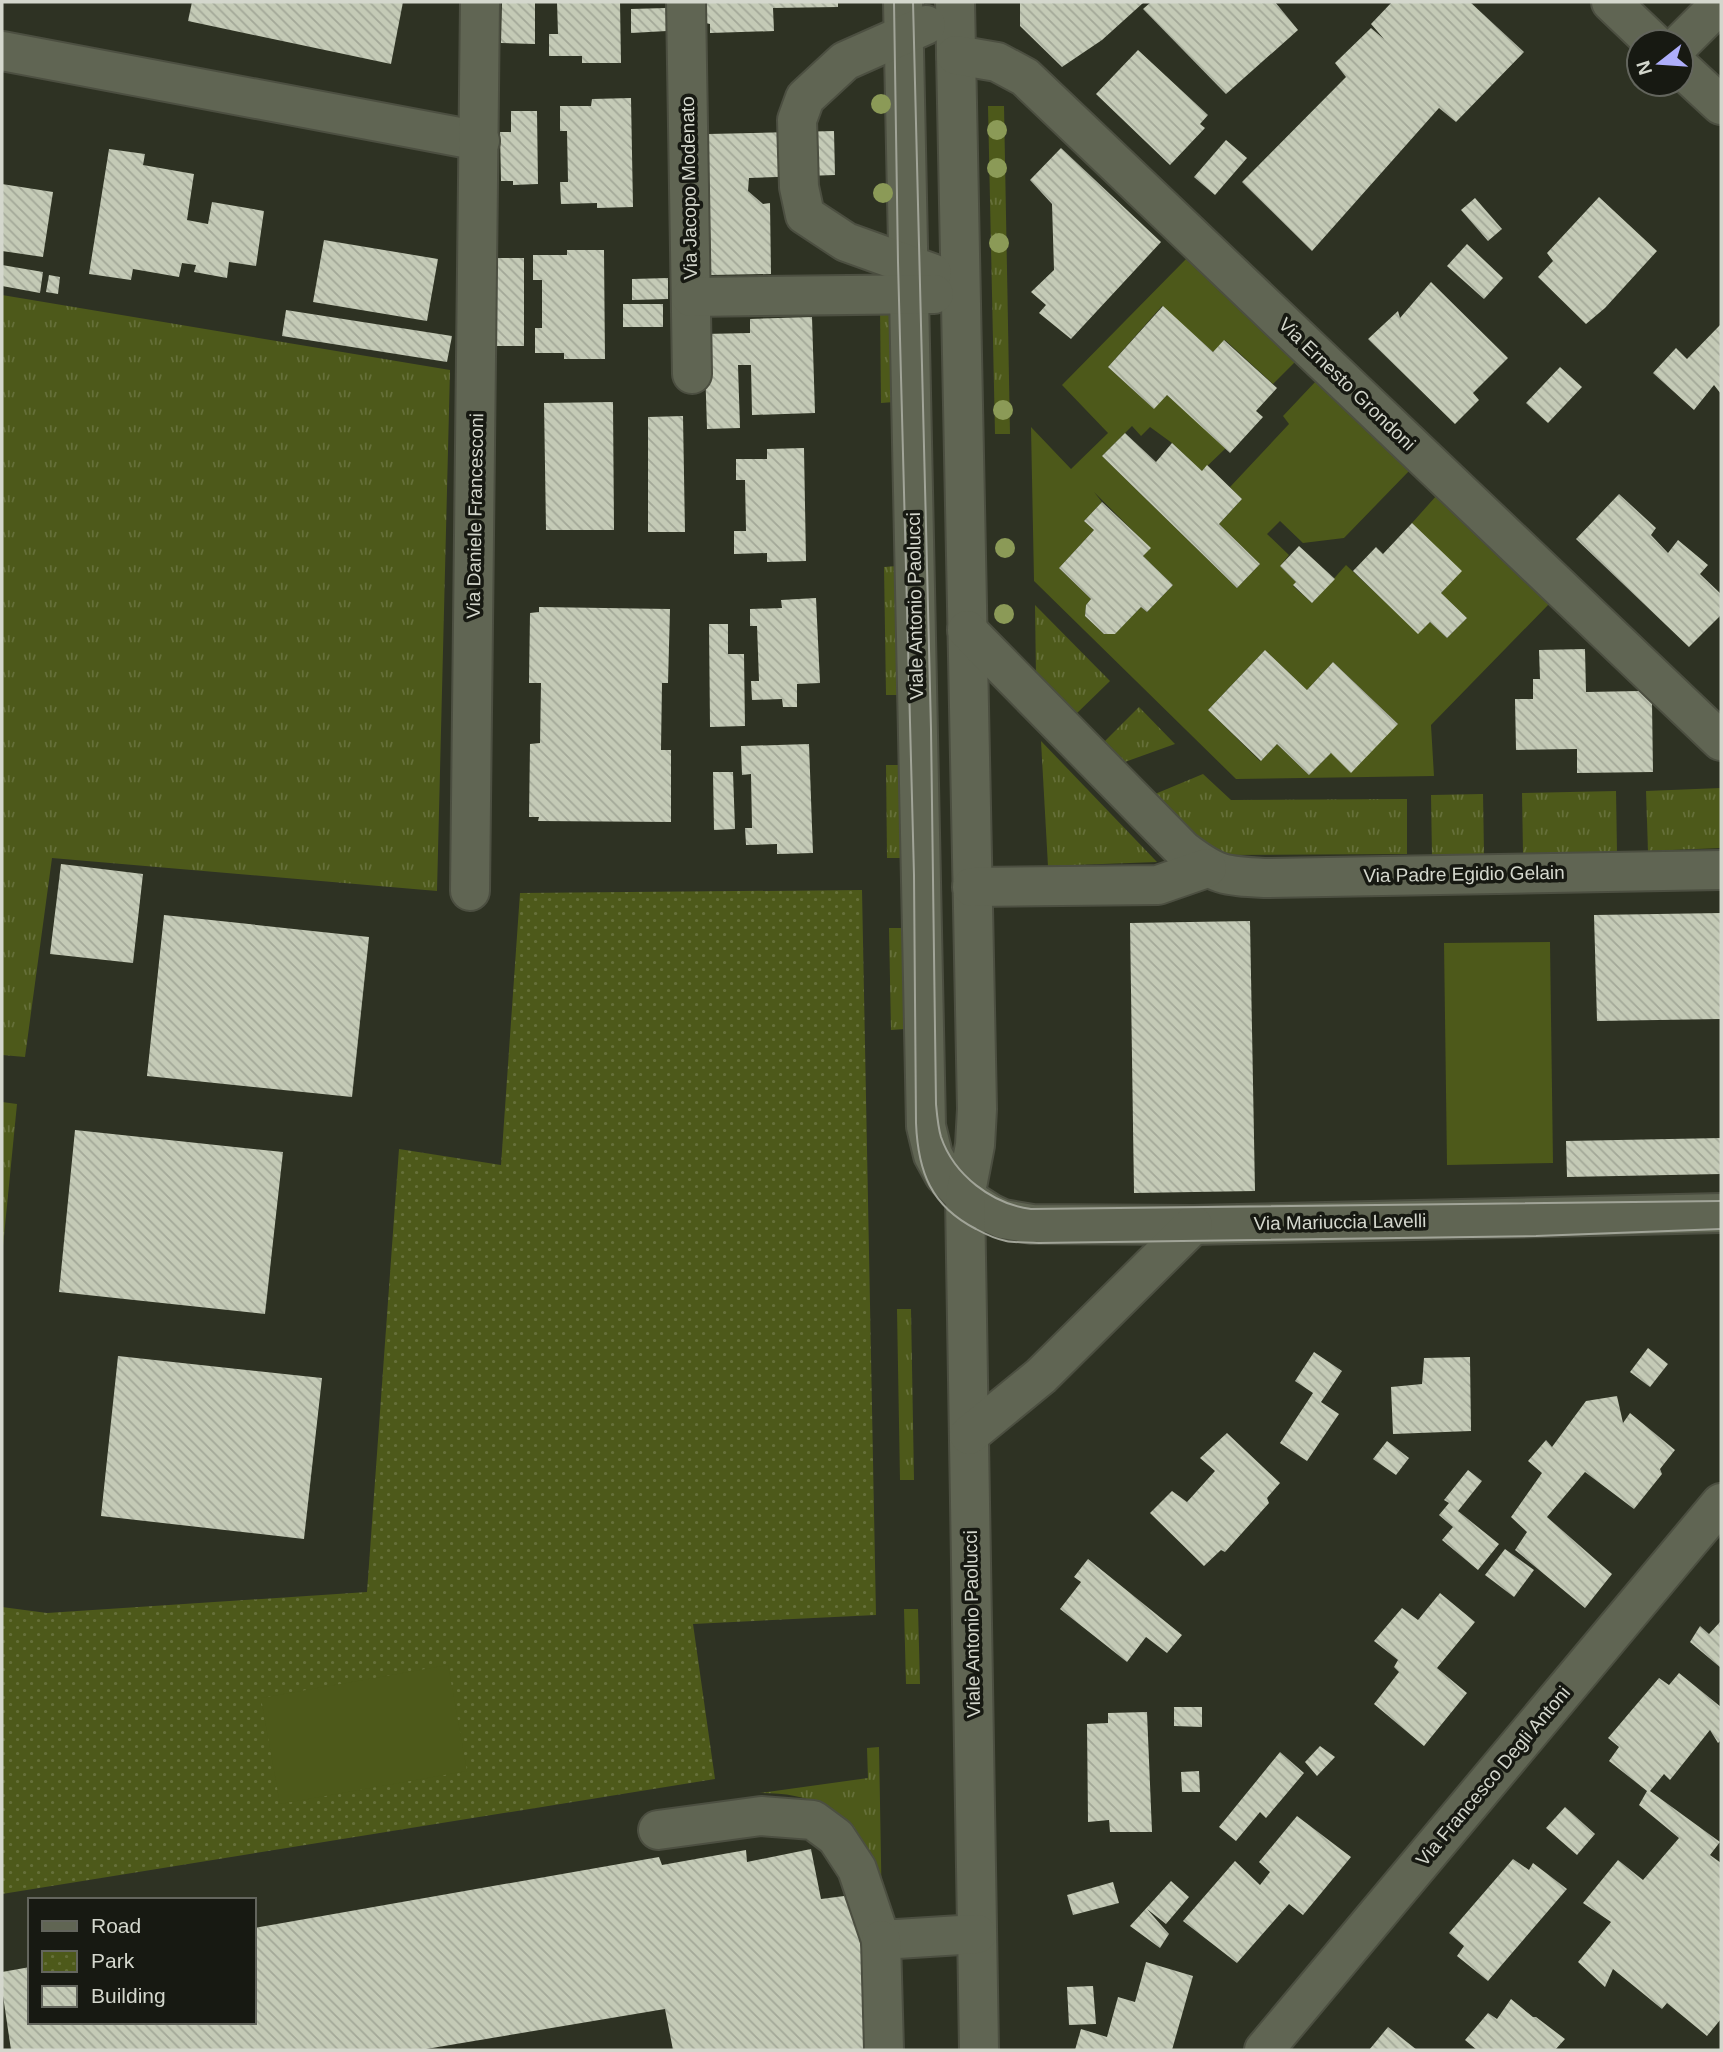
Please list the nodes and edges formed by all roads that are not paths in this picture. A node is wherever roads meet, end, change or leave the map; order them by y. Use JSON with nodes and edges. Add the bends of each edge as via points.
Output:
{"nodes":[{"id":1,"x":480,"y":2,"type":"edge"},
{"id":2,"x":686,"y":2,"type":"edge"},
{"id":3,"x":1611,"y":2,"type":"edge"},
{"id":4,"x":1721,"y":3,"type":"edge"},
{"id":5,"x":955,"y":7,"type":"edge"},
{"id":6,"x":903,"y":18,"type":"edge"},
{"id":7,"x":1638,"y":28,"type":"edge"},
{"id":8,"x":1695,"y":29,"type":"edge"},
{"id":9,"x":2,"y":51,"type":"edge"},
{"id":10,"x":956,"y":55,"type":"junction"},
{"id":11,"x":1695,"y":81,"type":"edge"},
{"id":12,"x":1721,"y":105,"type":"edge"},
{"id":13,"x":480,"y":141,"type":"junction"},
{"id":14,"x":909,"y":280,"type":"junction"},
{"id":15,"x":961,"y":287,"type":"junction"},
{"id":16,"x":691,"y":297,"type":"junction"},
{"id":17,"x":692,"y":374,"type":"dead end"},
{"id":18,"x":967,"y":629,"type":"junction"},
{"id":19,"x":1721,"y":741,"type":"edge"},
{"id":20,"x":1208,"y":868,"type":"junction"},
{"id":21,"x":1721,"y":870,"type":"edge"},
{"id":22,"x":972,"y":887,"type":"junction"},
{"id":23,"x":470,"y":891,"type":"dead end"},
{"id":24,"x":965,"y":1197,"type":"junction"},
{"id":25,"x":1721,"y":1213,"type":"edge"},
{"id":26,"x":1193,"y":1225,"type":"junction"},
{"id":27,"x":970,"y":1435,"type":"junction"},
{"id":28,"x":1721,"y":1503,"type":"edge"},
{"id":29,"x":658,"y":1830,"type":"dead end"},
{"id":30,"x":977,"y":1934,"type":"junction"},
{"id":31,"x":881,"y":1940,"type":"junction"},
{"id":32,"x":884,"y":2050,"type":"edge"},
{"id":33,"x":979,"y":2050,"type":"edge"},
{"id":34,"x":1264,"y":2050,"type":"edge"}],
"edges":[{"from":1,"to":13,"type":"street","name":"Via Daniele Francesconi"},
{"from":2,"to":16,"type":"street","name":"Via Jacopo Modenato"},
{"from":3,"to":7,"type":"street"},
{"from":4,"to":8,"type":"street"},
{"from":5,"to":6,"type":"street"},
{"from":5,"to":10,"type":"street","name":"Viale Antonio Paolucci"},
{"from":6,"to":14,"type":"street","name":"Viale Antonio Paolucci"},
{"from":6,"to":14,"type":"street","via":[[845,61],[806,99],[797,120],[799,187],[805,215]]},
{"from":9,"to":13,"type":"street"},
{"from":10,"to":15,"type":"street","name":"Viale Antonio Paolucci"},
{"from":10,"to":19,"type":"street","name":"Via Ernesto Grondoni","via":[[997,62],[1025,78]]},
{"from":11,"to":12,"type":"street"},
{"from":13,"to":23,"type":"street","name":"Via Daniele Francesconi"},
{"from":14,"to":15,"type":"street"},
{"from":14,"to":16,"type":"street"},
{"from":14,"to":24,"type":"street","name":"Viale Antonio Paolucci","via":[[926,1126],[933,1155]]},
{"from":15,"to":18,"type":"street","name":"Viale Antonio Paolucci"},
{"from":16,"to":17,"type":"street","name":"Via Jacopo Modenato"},
{"from":18,"to":20,"type":"street","name":"Via Padre Egidio Gelain","via":[[1183,850]]},
{"from":18,"to":22,"type":"street","name":"Viale Antonio Paolucci"},
{"from":20,"to":21,"type":"street","name":"Via Padre Egidio Gelain","via":[[1229,877],[1266,878]]},
{"from":20,"to":22,"type":"street","via":[[1158,886]]},
{"from":22,"to":24,"type":"street","name":"Viale Antonio Paolucci","via":[[977,1109]]},
{"from":24,"to":26,"type":"street","name":"Via Mariuccia Lavelli","via":[[990,1213],[1017,1222]]},
{"from":24,"to":27,"type":"street","name":"Viale Antonio Paolucci"},
{"from":25,"to":26,"type":"street","name":"Via Mariuccia Lavelli"},
{"from":26,"to":27,"type":"street","via":[[1041,1376]]},
{"from":27,"to":30,"type":"street","name":"Viale Antonio Paolucci"},
{"from":28,"to":34,"type":"street","name":"Via Francesco Degli Antoni"},
{"from":29,"to":31,"type":"street","via":[[761,1816],[813,1820],[836,1837],[857,1869]]},
{"from":30,"to":31,"type":"street"},
{"from":30,"to":33,"type":"street","name":"Viale Antonio Paolucci"},
{"from":31,"to":32,"type":"street"}]}
